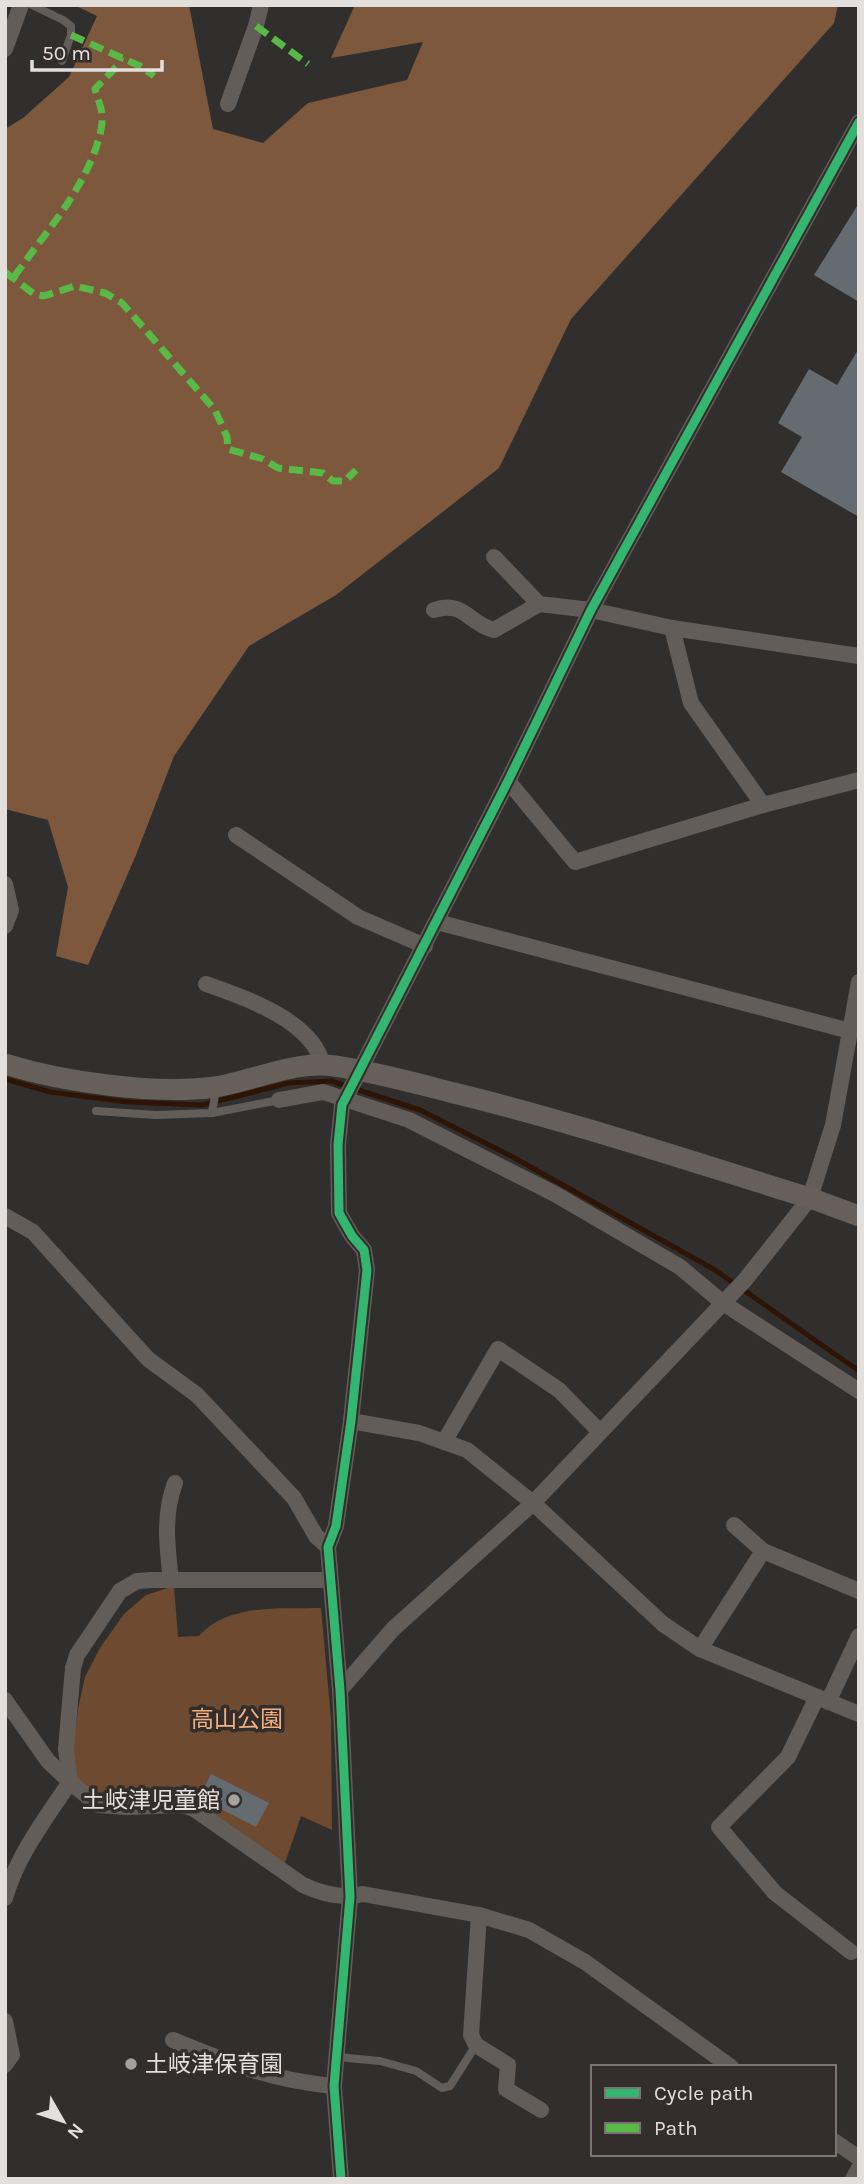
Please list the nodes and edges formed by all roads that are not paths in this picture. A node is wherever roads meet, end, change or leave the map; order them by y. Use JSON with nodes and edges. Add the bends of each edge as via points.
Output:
{"nodes":[{"id":1,"x":21,"y":5,"type":"edge"},
{"id":2,"x":32,"y":5,"type":"edge"},
{"id":3,"x":261,"y":5,"type":"edge"},
{"id":4,"x":5,"y":49,"type":"edge"},
{"id":5,"x":62,"y":61,"type":"dead end"},
{"id":6,"x":228,"y":104,"type":"dead end"},
{"id":7,"x":859,"y":122,"type":"edge"},
{"id":8,"x":494,"y":557,"type":"dead end"},
{"id":9,"x":539,"y":604,"type":"junction"},
{"id":10,"x":434,"y":610,"type":"dead end"},
{"id":11,"x":591,"y":610,"type":"junction"},
{"id":12,"x":672,"y":628,"type":"junction"},
{"id":13,"x":859,"y":656,"type":"edge"},
{"id":14,"x":859,"y":780,"type":"edge"},
{"id":15,"x":508,"y":781,"type":"junction"},
{"id":16,"x":762,"y":805,"type":"junction"},
{"id":17,"x":236,"y":835,"type":"dead end"},
{"id":18,"x":5,"y":884,"type":"edge"},
{"id":19,"x":437,"y":922,"type":"junction"},
{"id":20,"x":5,"y":926,"type":"edge"},
{"id":21,"x":425,"y":946,"type":"junction"},
{"id":22,"x":859,"y":982,"type":"edge"},
{"id":23,"x":206,"y":984,"type":"dead end"},
{"id":24,"x":850,"y":1031,"type":"junction"},
{"id":25,"x":5,"y":1064,"type":"edge"},
{"id":26,"x":323,"y":1066,"type":"junction"},
{"id":27,"x":216,"y":1087,"type":"junction"},
{"id":28,"x":351,"y":1087,"type":"junction"},
{"id":29,"x":279,"y":1100,"type":"joint"},
{"id":30,"x":96,"y":1111,"type":"dead end"},
{"id":31,"x":212,"y":1114,"type":"junction"},
{"id":32,"x":810,"y":1198,"type":"junction"},
{"id":33,"x":5,"y":1216,"type":"edge"},
{"id":34,"x":859,"y":1216,"type":"edge"},
{"id":35,"x":726,"y":1300,"type":"junction"},
{"id":36,"x":859,"y":1391,"type":"edge"},
{"id":37,"x":351,"y":1421,"type":"junction"},
{"id":38,"x":600,"y":1432,"type":"junction"},
{"id":39,"x":444,"y":1442,"type":"junction"},
{"id":40,"x":175,"y":1483,"type":"dead end"},
{"id":41,"x":533,"y":1503,"type":"junction"},
{"id":42,"x":734,"y":1525,"type":"dead end"},
{"id":43,"x":328,"y":1547,"type":"junction"},
{"id":44,"x":763,"y":1550,"type":"junction"},
{"id":45,"x":171,"y":1580,"type":"junction"},
{"id":46,"x":329,"y":1580,"type":"junction"},
{"id":47,"x":859,"y":1591,"type":"edge"},
{"id":48,"x":859,"y":1636,"type":"edge"},
{"id":49,"x":701,"y":1649,"type":"junction"},
{"id":50,"x":340,"y":1690,"type":"junction"},
{"id":51,"x":5,"y":1700,"type":"edge"},
{"id":52,"x":822,"y":1700,"type":"junction"},
{"id":53,"x":859,"y":1714,"type":"edge"},
{"id":54,"x":69,"y":1782,"type":"junction"},
{"id":55,"x":350,"y":1897,"type":"junction"},
{"id":56,"x":5,"y":1898,"type":"edge"},
{"id":57,"x":479,"y":1915,"type":"junction"},
{"id":58,"x":851,"y":1952,"type":"dead end"},
{"id":59,"x":5,"y":2021,"type":"edge"},
{"id":60,"x":173,"y":2040,"type":"dead end"},
{"id":61,"x":476,"y":2045,"type":"junction"},
{"id":62,"x":337,"y":2057,"type":"junction"},
{"id":63,"x":5,"y":2065,"type":"edge"},
{"id":64,"x":728,"y":2065,"type":"edge"},
{"id":65,"x":334,"y":2085,"type":"junction"},
{"id":66,"x":541,"y":2110,"type":"dead end"},
{"id":67,"x":836,"y":2142,"type":"edge"},
{"id":68,"x":859,"y":2158,"type":"edge"},
{"id":69,"x":859,"y":2168,"type":"edge"},
{"id":70,"x":341,"y":2179,"type":"edge"},
{"id":71,"x":853,"y":2179,"type":"edge"}],
"edges":[{"from":1,"to":4,"type":"street"},
{"from":2,"to":5,"type":"lane","via":[[71,26]]},
{"from":3,"to":6,"type":"street"},
{"from":7,"to":11,"type":"street"},
{"from":8,"to":9,"type":"street"},
{"from":9,"to":10,"type":"street","via":[[494,630],[459,609]]},
{"from":9,"to":11,"type":"street"},
{"from":11,"to":12,"type":"street"},
{"from":11,"to":15,"type":"street"},
{"from":12,"to":13,"type":"street"},
{"from":12,"to":16,"type":"street","via":[[691,703]]},
{"from":14,"to":16,"type":"street"},
{"from":15,"to":16,"type":"street","via":[[575,862]]},
{"from":15,"to":19,"type":"street"},
{"from":17,"to":21,"type":"street","via":[[358,917]]},
{"from":18,"to":20,"type":"street","via":[[10,910]]},
{"from":19,"to":21,"type":"street"},
{"from":19,"to":24,"type":"street"},
{"from":21,"to":28,"type":"street"},
{"from":22,"to":24,"type":"street"},
{"from":23,"to":26,"type":"street","via":[[266,1008],[296,1027],[315,1047]]},
{"from":24,"to":32,"type":"street","via":[[833,1125]]},
{"from":25,"to":27,"type":"street","via":[[75,1080],[152,1088]]},
{"from":26,"to":27,"type":"street"},
{"from":26,"to":28,"type":"street","via":[[333,1066]]},
{"from":27,"to":31,"type":"lane"},
{"from":28,"to":29,"type":"street"},
{"from":28,"to":32,"type":"street","via":[[512,1107]]},
{"from":28,"to":35,"type":"street","via":[[555,1194],[681,1267]]},
{"from":28,"to":37,"type":"street","via":[[342,1105],[337,1191],[339,1213],[364,1250],[367,1270]]},
{"from":29,"to":31,"type":"lane"},
{"from":30,"to":31,"type":"lane"},
{"from":32,"to":34,"type":"street"},
{"from":32,"to":35,"type":"street"},
{"from":33,"to":43,"type":"street","via":[[33,1232],[148,1359],[197,1395],[294,1498],[316,1536]]},
{"from":35,"to":36,"type":"street"},
{"from":35,"to":38,"type":"street"},
{"from":37,"to":39,"type":"street"},
{"from":37,"to":43,"type":"street","via":[[336,1526]]},
{"from":38,"to":39,"type":"street","via":[[559,1390],[499,1349]]},
{"from":38,"to":41,"type":"street"},
{"from":39,"to":41,"type":"street","via":[[467,1450]]},
{"from":40,"to":45,"type":"street","via":[[166,1524]]},
{"from":41,"to":49,"type":"street","via":[[663,1624]]},
{"from":41,"to":50,"type":"street","via":[[393,1629]]},
{"from":42,"to":44,"type":"street"},
{"from":43,"to":46,"type":"street"},
{"from":44,"to":47,"type":"street"},
{"from":44,"to":49,"type":"street"},
{"from":45,"to":46,"type":"street"},
{"from":45,"to":54,"type":"street","via":[[137,1581],[120,1591],[77,1655],[66,1749]]},
{"from":46,"to":50,"type":"street"},
{"from":48,"to":52,"type":"street"},
{"from":49,"to":52,"type":"street"},
{"from":50,"to":55,"type":"street"},
{"from":51,"to":54,"type":"street","via":[[48,1761]]},
{"from":52,"to":53,"type":"street"},
{"from":52,"to":58,"type":"street","via":[[788,1757],[719,1827],[775,1893]]},
{"from":54,"to":55,"type":"street","via":[[98,1805],[194,1809],[303,1885]]},
{"from":54,"to":56,"type":"street","via":[[30,1844]]},
{"from":55,"to":57,"type":"street","via":[[363,1894]]},
{"from":55,"to":62,"type":"street"},
{"from":57,"to":61,"type":"street","via":[[471,2035]]},
{"from":57,"to":64,"type":"street","via":[[554,1943]]},
{"from":59,"to":63,"type":"street","via":[[12,2055]]},
{"from":60,"to":65,"type":"street","via":[[236,2066],[298,2083]]},
{"from":61,"to":62,"type":"lane","via":[[450,2086],[442,2088],[416,2071],[380,2061]]},
{"from":61,"to":66,"type":"street","via":[[508,2064],[506,2089]]},
{"from":62,"to":65,"type":"street"},
{"from":65,"to":70,"type":"street"},
{"from":67,"to":68,"type":"street"},
{"from":69,"to":71,"type":"street"}]}
